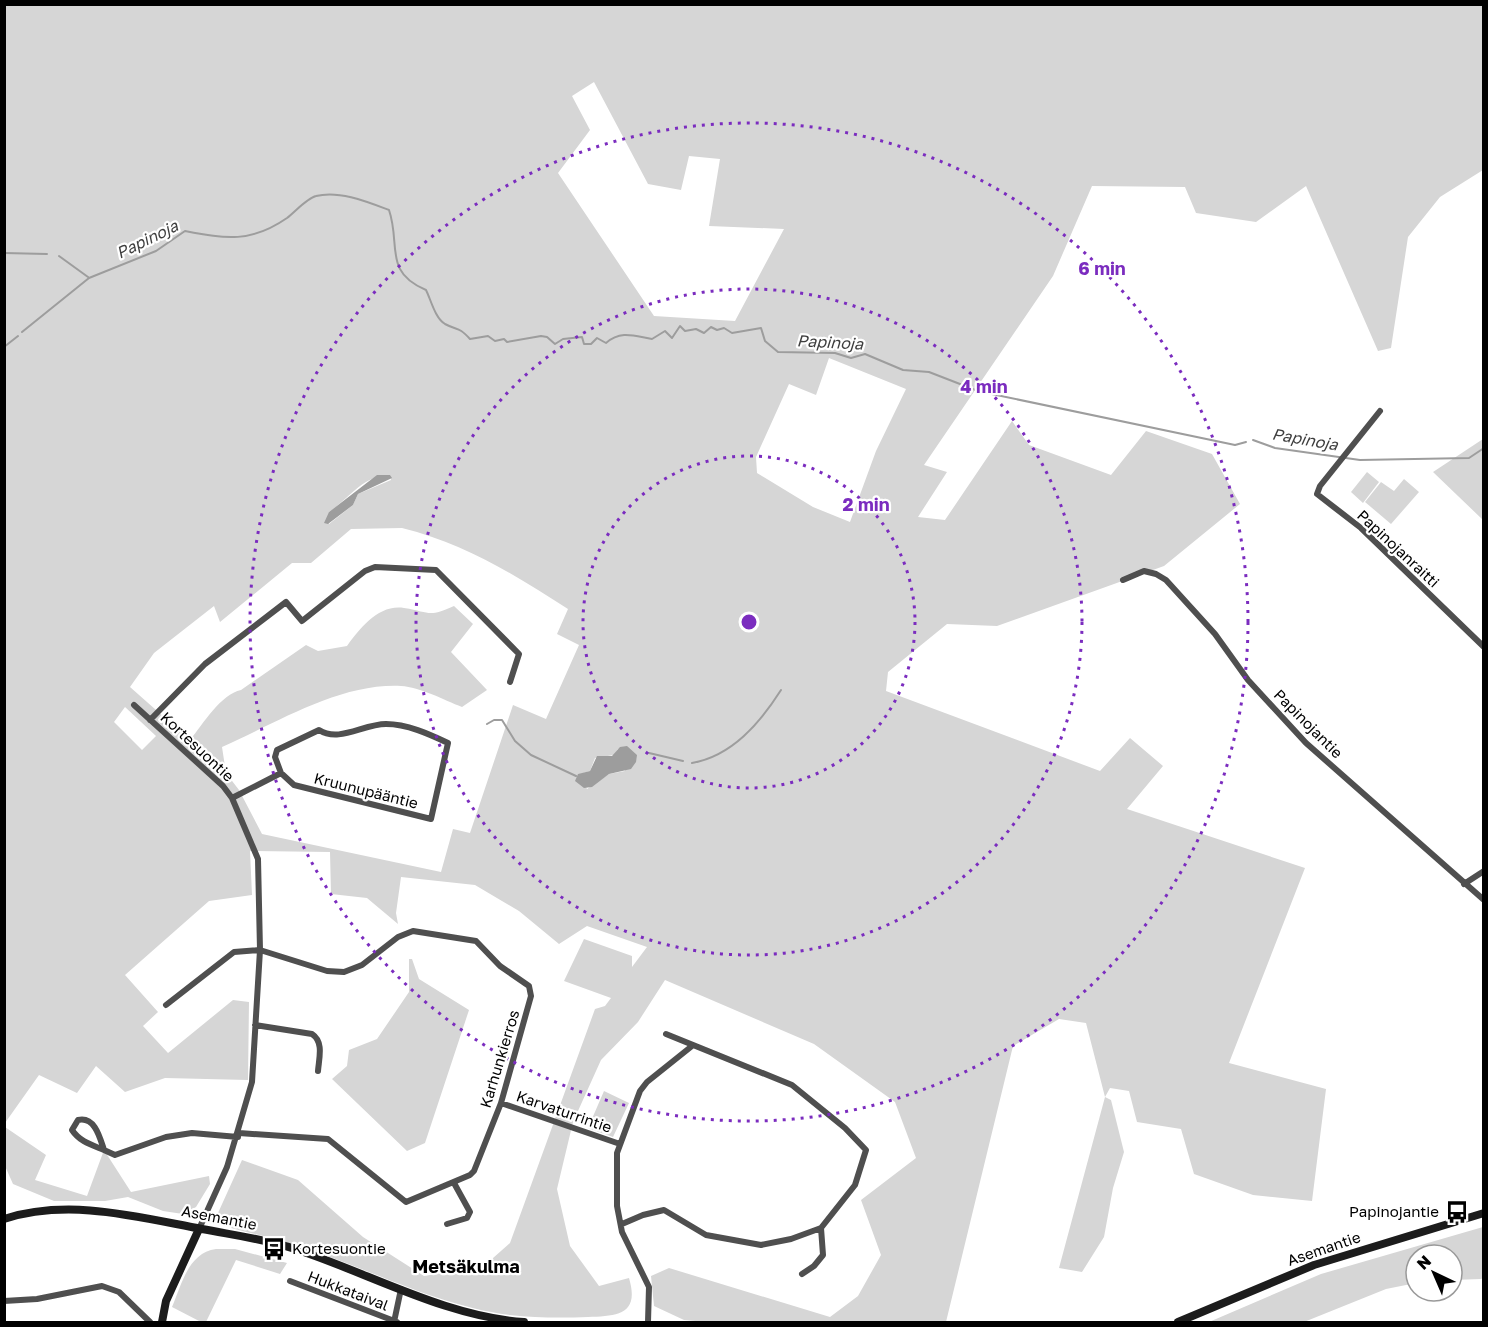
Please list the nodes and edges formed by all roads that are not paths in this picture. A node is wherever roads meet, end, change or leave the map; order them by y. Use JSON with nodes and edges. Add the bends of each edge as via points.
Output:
{"nodes":[{"id":1,"x":1380,"y":411,"type":"dead end"},
{"id":2,"x":1123,"y":580,"type":"dead end"},
{"id":3,"x":1484,"y":647,"type":"edge"},
{"id":4,"x":510,"y":682,"type":"dead end"},
{"id":5,"x":134,"y":705,"type":"dead end"},
{"id":6,"x":150,"y":720,"type":"junction"},
{"id":7,"x":281,"y":773,"type":"junction"},
{"id":8,"x":232,"y":798,"type":"junction"},
{"id":9,"x":1484,"y":871,"type":"edge"},
{"id":10,"x":1464,"y":884,"type":"junction"},
{"id":11,"x":1484,"y":900,"type":"edge"},
{"id":12,"x":260,"y":950,"type":"junction"},
{"id":13,"x":166,"y":1005,"type":"dead end"},
{"id":14,"x":255,"y":1026,"type":"junction"},
{"id":15,"x":666,"y":1034,"type":"dead end"},
{"id":16,"x":692,"y":1046,"type":"junction"},
{"id":17,"x":318,"y":1071,"type":"dead end"},
{"id":18,"x":501,"y":1103,"type":"junction"},
{"id":19,"x":238,"y":1135,"type":"junction"},
{"id":20,"x":620,"y":1144,"type":"junction"},
{"id":21,"x":104,"y":1150,"type":"junction"},
{"id":22,"x":454,"y":1183,"type":"junction"},
{"id":23,"x":1484,"y":1213,"type":"edge"},
{"id":24,"x":4,"y":1219,"type":"edge"},
{"id":25,"x":447,"y":1224,"type":"dead end"},
{"id":26,"x":622,"y":1224,"type":"junction"},
{"id":27,"x":821,"y":1228,"type":"junction"},
{"id":28,"x":199,"y":1229,"type":"junction"},
{"id":29,"x":802,"y":1274,"type":"dead end"},
{"id":30,"x":290,"y":1281,"type":"dead end"},
{"id":31,"x":402,"y":1290,"type":"junction"},
{"id":32,"x":4,"y":1301,"type":"edge"},
{"id":33,"x":395,"y":1322,"type":"edge"},
{"id":34,"x":150,"y":1323,"type":"edge"},
{"id":35,"x":162,"y":1323,"type":"edge"},
{"id":36,"x":524,"y":1323,"type":"edge"},
{"id":37,"x":648,"y":1323,"type":"edge"},
{"id":38,"x":1178,"y":1323,"type":"edge"}],
"edges":[{"from":1,"to":3,"type":"street","name":"Papinojanraitti","via":[[1317,494],[1361,528]]},
{"from":2,"to":10,"type":"street","name":"Papinojantie","via":[[1144,571],[1166,580],[1306,743]]},
{"from":4,"to":6,"type":"street","via":[[519,654],[436,570],[375,567],[302,621],[286,602],[205,664]]},
{"from":5,"to":6,"type":"street","name":"Kortesuontie"},
{"from":6,"to":8,"type":"street","name":"Kortesuontie"},
{"from":7,"to":7,"type":"street","name":"Kruunupääntie","via":[[294,785],[430,819],[448,743],[415,729],[386,724],[329,736],[319,730],[277,750],[275,757]]},
{"from":7,"to":8,"type":"street"},
{"from":8,"to":12,"type":"street","name":"Kortesuontie","via":[[258,859]]},
{"from":9,"to":10,"type":"street"},
{"from":10,"to":11,"type":"street","name":"Papinojantie"},
{"from":12,"to":13,"type":"street","via":[[234,952]]},
{"from":12,"to":14,"type":"street","name":"Kortesuontie"},
{"from":12,"to":18,"type":"street","name":"Karhunkierros","via":[[327,971],[344,972],[413,931],[476,941],[531,991]]},
{"from":14,"to":17,"type":"street","via":[[312,1034],[320,1043]]},
{"from":14,"to":19,"type":"street","name":"Kortesuontie","via":[[252,1082]]},
{"from":15,"to":16,"type":"street"},
{"from":16,"to":20,"type":"street","via":[[640,1091]]},
{"from":16,"to":27,"type":"street","via":[[792,1085],[866,1150],[855,1185]]},
{"from":18,"to":20,"type":"street","name":"Karvaturrintie"},
{"from":18,"to":22,"type":"street","name":"Karhunkierros","via":[[474,1171]]},
{"from":19,"to":21,"type":"street","via":[[192,1133],[166,1137],[115,1155]]},
{"from":19,"to":22,"type":"street","name":"Karhunkierros","via":[[328,1139],[406,1202]]},
{"from":19,"to":28,"type":"street","name":"Kortesuontie"},
{"from":20,"to":26,"type":"street","via":[[615,1191]]},
{"from":21,"to":21,"type":"street","via":[[75,1134],[72,1130],[78,1120],[93,1125]]},
{"from":22,"to":25,"type":"street","via":[[470,1212],[467,1218]]},
{"from":23,"to":38,"type":"main road","name":"Asemantie","via":[[1314,1265]]},
{"from":24,"to":28,"type":"main road","name":"Asemantie","via":[[32,1212],[88,1210]]},
{"from":26,"to":27,"type":"street","via":[[664,1210],[706,1235],[762,1245]]},
{"from":26,"to":37,"type":"street","via":[[622,1232],[649,1287]]},
{"from":27,"to":29,"type":"street","via":[[823,1255]]},
{"from":28,"to":31,"type":"main road","name":"Asemantie","via":[[295,1249]]},
{"from":28,"to":35,"type":"main road","via":[[166,1302]]},
{"from":30,"to":33,"type":"street","name":"Hukkataival"},
{"from":31,"to":33,"type":"street"},
{"from":31,"to":36,"type":"main road","name":"Asemantie","via":[[481,1316]]},
{"from":32,"to":34,"type":"street","via":[[37,1299],[102,1286],[119,1292]]}]}
